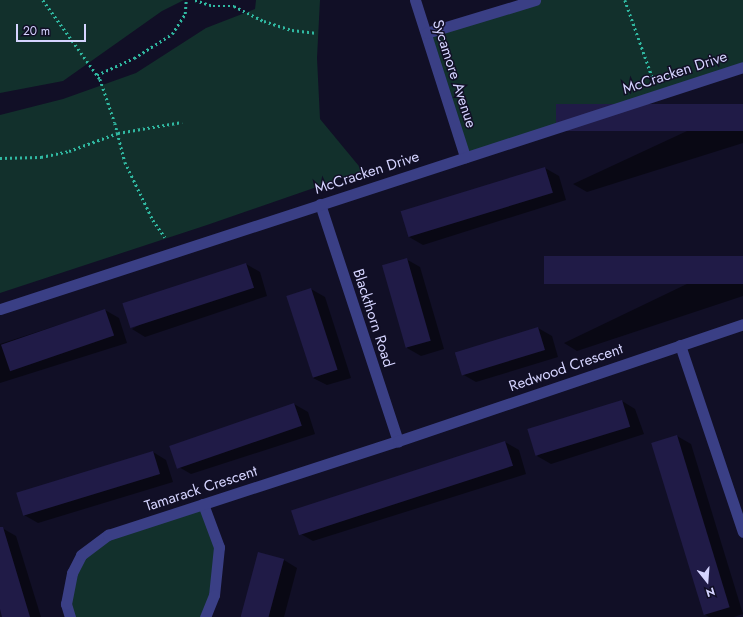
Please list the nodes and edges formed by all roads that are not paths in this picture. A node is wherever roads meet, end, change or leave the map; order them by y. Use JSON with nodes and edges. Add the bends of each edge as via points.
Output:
{"nodes":[{"id":1,"x":415,"y":0,"type":"edge"},
{"id":2,"x":535,"y":0,"type":"edge"},
{"id":3,"x":426,"y":33,"type":"junction"},
{"id":4,"x":743,"y":67,"type":"edge"},
{"id":5,"x":465,"y":157,"type":"junction"},
{"id":6,"x":320,"y":204,"type":"junction"},
{"id":7,"x":0,"y":308,"type":"edge"},
{"id":8,"x":743,"y":324,"type":"edge"},
{"id":9,"x":680,"y":345,"type":"junction"},
{"id":10,"x":398,"y":441,"type":"junction"},
{"id":11,"x":203,"y":504,"type":"junction"},
{"id":12,"x":743,"y":532,"type":"edge"},
{"id":13,"x":70,"y":617,"type":"edge"},
{"id":14,"x":205,"y":617,"type":"edge"}],
"edges":[{"from":1,"to":3,"type":"street","name":"Sycamore Avenue"},
{"from":2,"to":3,"type":"street"},
{"from":3,"to":5,"type":"street","name":"Sycamore Avenue"},
{"from":4,"to":5,"type":"street","name":"McCracken Drive"},
{"from":5,"to":6,"type":"street","name":"McCracken Drive"},
{"from":6,"to":7,"type":"street","name":"McCracken Drive"},
{"from":6,"to":10,"type":"street","name":"Blackthorn Road"},
{"from":8,"to":9,"type":"street","name":"Redwood Crescent"},
{"from":9,"to":10,"type":"street","name":"Redwood Crescent"},
{"from":9,"to":12,"type":"street"},
{"from":10,"to":11,"type":"street","name":"Tamarack Crescent"},
{"from":11,"to":13,"type":"street","name":"Tamarack Crescent","via":[[108,535],[81,555],[72,574],[66,604]]},
{"from":11,"to":14,"type":"street","via":[[219,547],[214,596]]}]}
